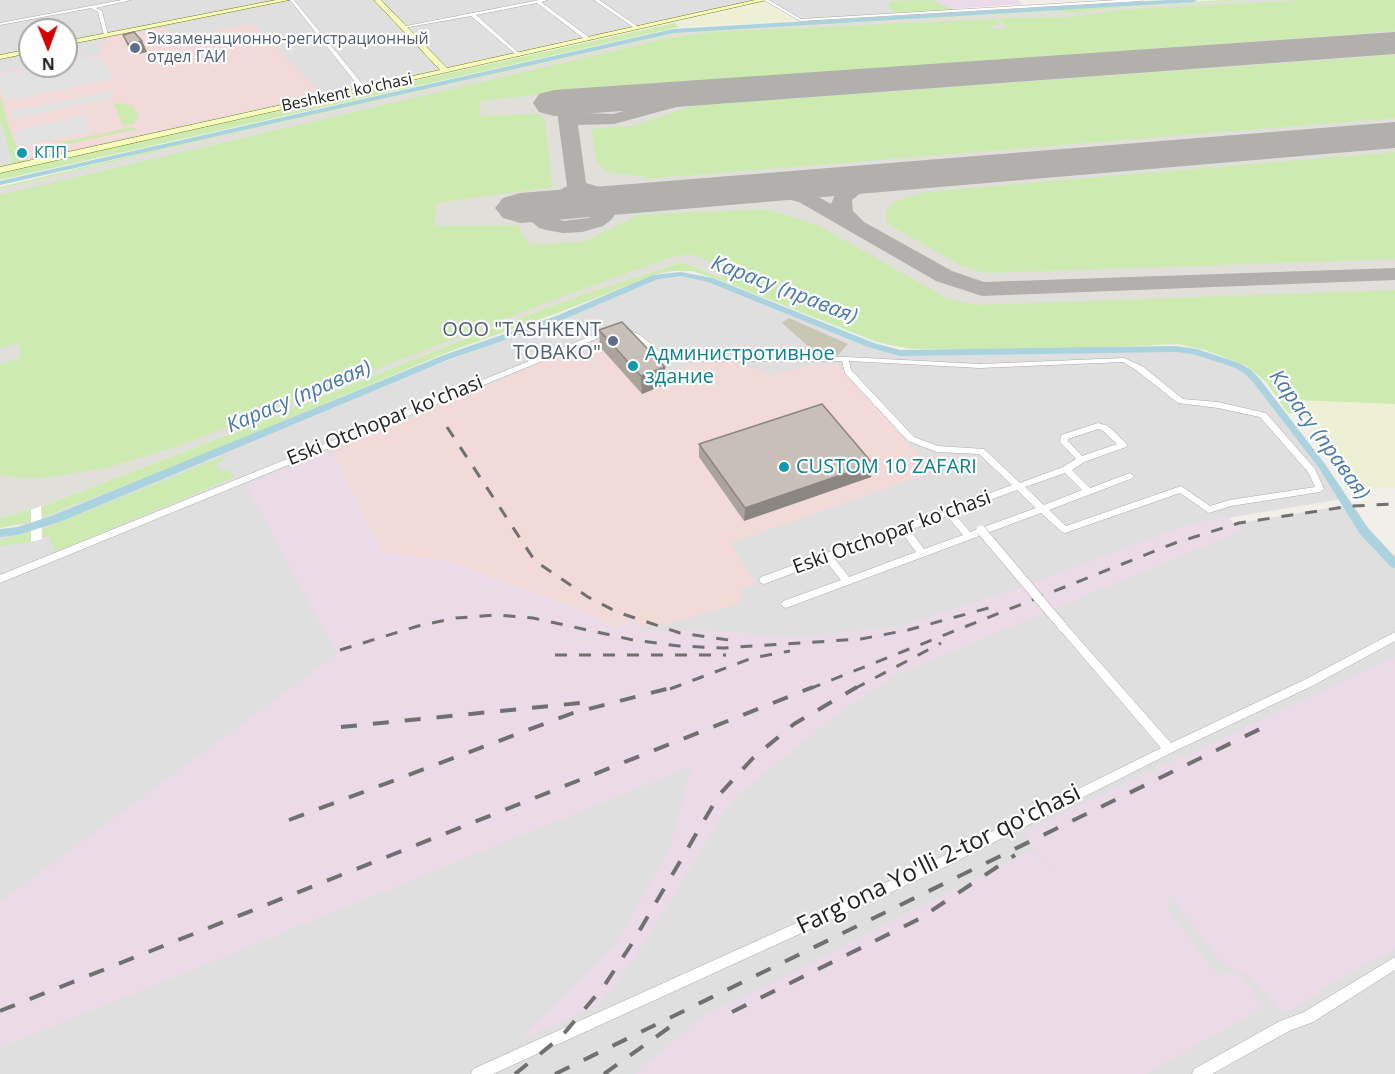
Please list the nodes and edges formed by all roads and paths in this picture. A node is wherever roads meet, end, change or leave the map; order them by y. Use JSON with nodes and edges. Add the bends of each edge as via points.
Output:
{"nodes":[{"id":1,"x":83,"y":0,"type":"edge"},
{"id":2,"x":129,"y":0,"type":"edge"},
{"id":3,"x":286,"y":0,"type":"edge"},
{"id":4,"x":292,"y":0,"type":"edge"},
{"id":5,"x":377,"y":0,"type":"edge"},
{"id":6,"x":546,"y":0,"type":"edge"},
{"id":7,"x":596,"y":0,"type":"edge"},
{"id":8,"x":765,"y":0,"type":"edge"},
{"id":9,"x":1141,"y":0,"type":"edge"},
{"id":10,"x":538,"y":2,"type":"junction"},
{"id":11,"x":93,"y":8,"type":"junction"},
{"id":12,"x":82,"y":9,"type":"junction"},
{"id":13,"x":472,"y":14,"type":"junction"},
{"id":14,"x":0,"y":24,"type":"edge"},
{"id":15,"x":403,"y":27,"type":"junction"},
{"id":16,"x":638,"y":28,"type":"junction"},
{"id":17,"x":106,"y":35,"type":"junction"},
{"id":18,"x":588,"y":39,"type":"junction"},
{"id":19,"x":78,"y":41,"type":"edge"},
{"id":20,"x":18,"y":53,"type":"edge"},
{"id":21,"x":518,"y":55,"type":"junction"},
{"id":22,"x":0,"y":57,"type":"edge"},
{"id":23,"x":446,"y":71,"type":"junction"},
{"id":24,"x":361,"y":86,"type":"dead end"},
{"id":25,"x":1,"y":168,"type":"edge"},
{"id":26,"x":846,"y":359,"type":"junction"},
{"id":27,"x":1081,"y":460,"type":"junction"},
{"id":28,"x":1066,"y":469,"type":"junction"},
{"id":29,"x":1130,"y":476,"type":"dead end"},
{"id":30,"x":1019,"y":486,"type":"junction"},
{"id":31,"x":1088,"y":491,"type":"junction"},
{"id":32,"x":1042,"y":508,"type":"junction"},
{"id":33,"x":949,"y":513,"type":"junction"},
{"id":34,"x":904,"y":529,"type":"junction"},
{"id":35,"x":981,"y":530,"type":"junction"},
{"id":36,"x":968,"y":535,"type":"junction"},
{"id":37,"x":922,"y":553,"type":"junction"},
{"id":38,"x":828,"y":557,"type":"junction"},
{"id":39,"x":0,"y":579,"type":"edge"},
{"id":40,"x":764,"y":580,"type":"dead end"},
{"id":41,"x":847,"y":581,"type":"junction"},
{"id":42,"x":786,"y":604,"type":"dead end"},
{"id":43,"x":1395,"y":636,"type":"edge"},
{"id":44,"x":1169,"y":749,"type":"junction"},
{"id":45,"x":1395,"y":963,"type":"edge"},
{"id":46,"x":478,"y":1074,"type":"edge"},
{"id":47,"x":1199,"y":1074,"type":"edge"}],
"edges":[{"from":1,"to":12,"type":"street"},
{"from":2,"to":11,"type":"street"},
{"from":3,"to":17,"type":"street"},
{"from":4,"to":24,"type":"street"},
{"from":5,"to":15,"type":"street"},
{"from":6,"to":10,"type":"street"},
{"from":7,"to":16,"type":"street"},
{"from":8,"to":9,"type":"street","via":[[800,20]]},
{"from":8,"to":16,"type":"street","name":"Beshkent ko'chasi"},
{"from":10,"to":13,"type":"street"},
{"from":10,"to":18,"type":"street"},
{"from":11,"to":12,"type":"street"},
{"from":11,"to":17,"type":"street","via":[[100,11]]},
{"from":12,"to":14,"type":"street"},
{"from":13,"to":15,"type":"street"},
{"from":13,"to":21,"type":"street"},
{"from":15,"to":23,"type":"street"},
{"from":16,"to":18,"type":"street","name":"Beshkent ko'chasi"},
{"from":17,"to":19,"type":"street"},
{"from":18,"to":21,"type":"street","name":"Beshkent ko'chasi"},
{"from":20,"to":22,"type":"street"},
{"from":21,"to":23,"type":"street","name":"Beshkent ko'chasi"},
{"from":23,"to":25,"type":"street","name":"Beshkent ko'chasi"},
{"from":26,"to":30,"type":"street","name":"Eski Otchopar ko'chasi","via":[[848,371],[914,440],[938,449],[981,451]]},
{"from":26,"to":32,"type":"street","name":"Eski Otchopar ko'chasi","via":[[980,366],[1124,360],[1181,401],[1263,416],[1312,471],[1320,489],[1209,510],[1181,489],[1065,530]]},
{"from":26,"to":39,"type":"street","name":"Eski Otchopar ko'chasi","via":[[664,359],[633,335],[622,331],[602,333]]},
{"from":27,"to":27,"type":"street","name":"Eski Otchopar ko'chasi","via":[[1064,437],[1098,426],[1123,445]]},
{"from":27,"to":28,"type":"street","name":"Eski Otchopar ko'chasi"},
{"from":28,"to":30,"type":"street","name":"Eski Otchopar ko'chasi"},
{"from":28,"to":31,"type":"street"},
{"from":29,"to":31,"type":"street"},
{"from":30,"to":32,"type":"street","name":"Eski Otchopar ko'chasi"},
{"from":30,"to":33,"type":"street","name":"Eski Otchopar ko'chasi"},
{"from":31,"to":32,"type":"street"},
{"from":32,"to":35,"type":"street"},
{"from":33,"to":34,"type":"street","name":"Eski Otchopar ko'chasi"},
{"from":33,"to":36,"type":"street"},
{"from":34,"to":37,"type":"street"},
{"from":34,"to":38,"type":"street","name":"Eski Otchopar ko'chasi"},
{"from":35,"to":36,"type":"street"},
{"from":35,"to":44,"type":"street","bridge":true},
{"from":36,"to":37,"type":"street"},
{"from":37,"to":41,"type":"street"},
{"from":38,"to":40,"type":"street","name":"Eski Otchopar ko'chasi"},
{"from":38,"to":41,"type":"street"},
{"from":41,"to":42,"type":"street"},
{"from":43,"to":44,"type":"street","name":"Farg'ona Yo'lli 2-tor qo'chasi","via":[[1308,683]]},
{"from":44,"to":46,"type":"street","name":"Farg'ona Yo'lli 2-tor qo'chasi","via":[[931,868]]},
{"from":45,"to":47,"type":"street","via":[[1308,1017]]}]}
